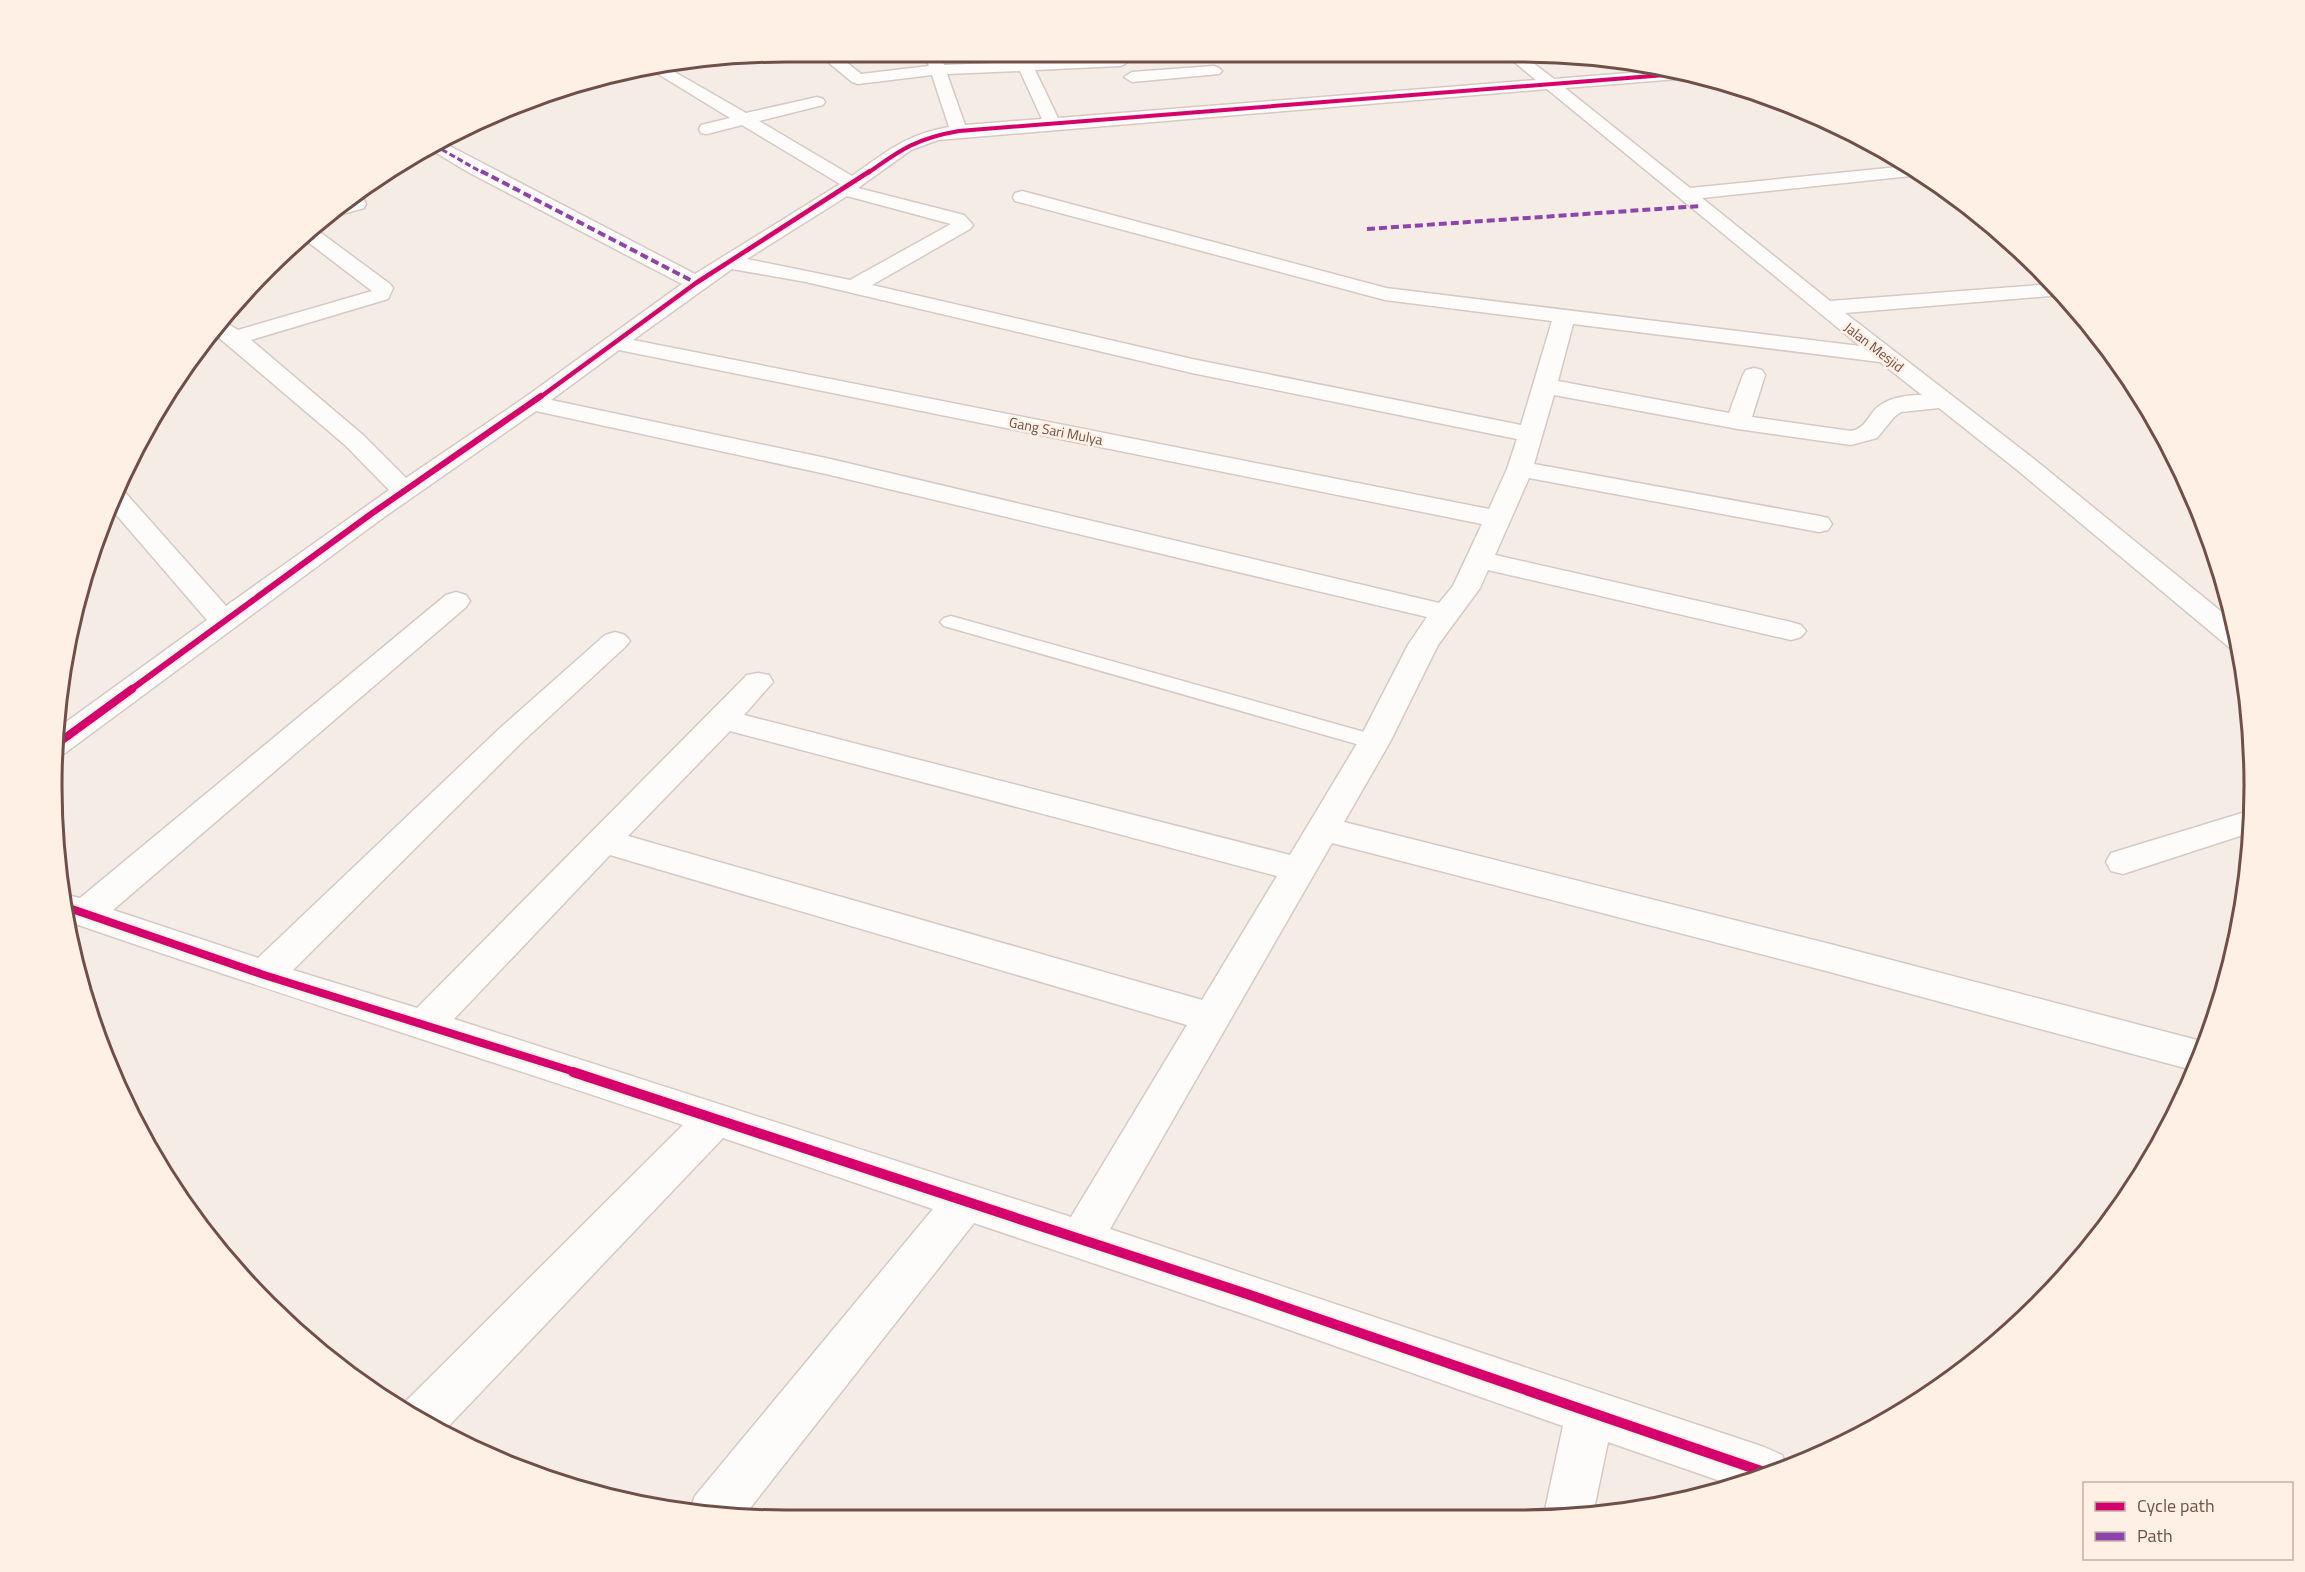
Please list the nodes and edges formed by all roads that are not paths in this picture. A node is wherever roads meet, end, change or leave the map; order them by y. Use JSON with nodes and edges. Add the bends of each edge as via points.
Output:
{"nodes":[{"id":1,"x":837,"y":62,"type":"edge"},
{"id":2,"x":935,"y":62,"type":"edge"},
{"id":3,"x":1024,"y":62,"type":"edge"},
{"id":4,"x":1063,"y":62,"type":"edge"},
{"id":5,"x":1122,"y":62,"type":"edge"},
{"id":6,"x":1522,"y":62,"type":"edge"},
{"id":7,"x":1026,"y":66,"type":"junction"},
{"id":8,"x":938,"y":70,"type":"junction"},
{"id":9,"x":1214,"y":71,"type":"dead end"},
{"id":10,"x":664,"y":72,"type":"edge"},
{"id":11,"x":1661,"y":75,"type":"edge"},
{"id":12,"x":1132,"y":77,"type":"junction"},
{"id":13,"x":1548,"y":84,"type":"junction"},
{"id":14,"x":817,"y":102,"type":"dead end"},
{"id":15,"x":1152,"y":114,"type":"junction"},
{"id":16,"x":744,"y":119,"type":"junction"},
{"id":17,"x":1052,"y":123,"type":"junction"},
{"id":18,"x":707,"y":129,"type":"dead end"},
{"id":19,"x":959,"y":131,"type":"junction"},
{"id":20,"x":442,"y":149,"type":"edge"},
{"id":21,"x":1903,"y":172,"type":"edge"},
{"id":22,"x":848,"y":187,"type":"junction"},
{"id":23,"x":1686,"y":194,"type":"junction"},
{"id":24,"x":1022,"y":197,"type":"dead end"},
{"id":25,"x":357,"y":204,"type":"dead end"},
{"id":26,"x":353,"y":205,"type":"edge"},
{"id":27,"x":313,"y":237,"type":"edge"},
{"id":28,"x":728,"y":262,"type":"junction"},
{"id":29,"x":696,"y":283,"type":"junction"},
{"id":30,"x":853,"y":287,"type":"junction"},
{"id":31,"x":2047,"y":291,"type":"edge"},
{"id":32,"x":1825,"y":308,"type":"junction"},
{"id":33,"x":1564,"y":316,"type":"junction"},
{"id":34,"x":224,"y":330,"type":"edge"},
{"id":35,"x":235,"y":338,"type":"junction"},
{"id":36,"x":616,"y":343,"type":"junction"},
{"id":37,"x":1886,"y":356,"type":"junction"},
{"id":38,"x":1754,"y":375,"type":"dead end"},
{"id":39,"x":1545,"y":386,"type":"junction"},
{"id":40,"x":1944,"y":401,"type":"junction"},
{"id":41,"x":532,"y":403,"type":"junction"},
{"id":42,"x":1738,"y":422,"type":"junction"},
{"id":43,"x":1530,"y":434,"type":"junction"},
{"id":44,"x":1520,"y":469,"type":"junction"},
{"id":45,"x":404,"y":491,"type":"junction"},
{"id":46,"x":120,"y":502,"type":"edge"},
{"id":47,"x":1497,"y":519,"type":"junction"},
{"id":48,"x":1819,"y":524,"type":"dead end"},
{"id":49,"x":1479,"y":560,"type":"junction"},
{"id":50,"x":456,"y":601,"type":"dead end"},
{"id":51,"x":1446,"y":613,"type":"junction"},
{"id":52,"x":224,"y":621,"type":"junction"},
{"id":53,"x":951,"y":622,"type":"dead end"},
{"id":54,"x":1791,"y":631,"type":"dead end"},
{"id":55,"x":2227,"y":631,"type":"edge"},
{"id":56,"x":615,"y":641,"type":"dead end"},
{"id":57,"x":758,"y":682,"type":"dead end"},
{"id":58,"x":723,"y":719,"type":"junction"},
{"id":59,"x":63,"y":739,"type":"edge"},
{"id":60,"x":1374,"y":742,"type":"junction"},
{"id":61,"x":2242,"y":824,"type":"edge"},
{"id":62,"x":1324,"y":829,"type":"junction"},
{"id":63,"x":603,"y":842,"type":"junction"},
{"id":64,"x":2123,"y":862,"type":"dead end"},
{"id":65,"x":1300,"y":870,"type":"junction"},
{"id":66,"x":74,"y":910,"type":"edge"},
{"id":67,"x":264,"y":975,"type":"junction"},
{"id":68,"x":1213,"y":1018,"type":"junction"},
{"id":69,"x":425,"y":1024,"type":"junction"},
{"id":70,"x":2191,"y":1054,"type":"edge"},
{"id":71,"x":715,"y":1119,"type":"junction"},
{"id":72,"x":965,"y":1201,"type":"junction"},
{"id":73,"x":1081,"y":1239,"type":"junction"},
{"id":74,"x":1590,"y":1413,"type":"junction"},
{"id":75,"x":426,"y":1414,"type":"edge"},
{"id":76,"x":1758,"y":1470,"type":"edge"},
{"id":77,"x":719,"y":1507,"type":"edge"},
{"id":78,"x":1569,"y":1509,"type":"edge"}],
"edges":[{"from":1,"to":8,"type":"street","via":[[860,81]]},
{"from":2,"to":8,"type":"street"},
{"from":3,"to":7,"type":"street"},
{"from":4,"to":7,"type":"street"},
{"from":5,"to":12,"type":"street"},
{"from":6,"to":13,"type":"street","name":"Jalan Mesjid"},
{"from":7,"to":8,"type":"street"},
{"from":7,"to":17,"type":"street"},
{"from":8,"to":19,"type":"street"},
{"from":9,"to":12,"type":"street"},
{"from":10,"to":16,"type":"street"},
{"from":11,"to":13,"type":"street"},
{"from":12,"to":15,"type":"street"},
{"from":13,"to":15,"type":"street"},
{"from":13,"to":23,"type":"street","name":"Jalan Mesjid"},
{"from":14,"to":16,"type":"street"},
{"from":15,"to":17,"type":"street"},
{"from":16,"to":18,"type":"street"},
{"from":16,"to":22,"type":"street"},
{"from":17,"to":19,"type":"street"},
{"from":19,"to":22,"type":"street","via":[[917,140]]},
{"from":20,"to":29,"type":"street"},
{"from":21,"to":23,"type":"street"},
{"from":22,"to":28,"type":"street"},
{"from":22,"to":30,"type":"street","via":[[957,219],[963,225]]},
{"from":23,"to":32,"type":"street","name":"Jalan Mesjid"},
{"from":24,"to":33,"type":"street","via":[[1385,294]]},
{"from":25,"to":26,"type":"street"},
{"from":27,"to":35,"type":"street","via":[[384,288],[381,295]]},
{"from":28,"to":29,"type":"street"},
{"from":28,"to":30,"type":"street"},
{"from":29,"to":36,"type":"street"},
{"from":30,"to":43,"type":"street","via":[[1274,384]]},
{"from":31,"to":32,"type":"street"},
{"from":32,"to":37,"type":"street","name":"Jalan Mesjid"},
{"from":33,"to":37,"type":"street"},
{"from":33,"to":39,"type":"street"},
{"from":34,"to":35,"type":"street"},
{"from":35,"to":45,"type":"street","via":[[354,440]]},
{"from":36,"to":41,"type":"street"},
{"from":36,"to":47,"type":"street","name":"Gang Sari Mulya"},
{"from":37,"to":40,"type":"street","name":"Jalan Mesjid"},
{"from":38,"to":42,"type":"street"},
{"from":39,"to":42,"type":"street"},
{"from":39,"to":43,"type":"street"},
{"from":40,"to":42,"type":"street","via":[[1894,407],[1868,436],[1851,438]]},
{"from":40,"to":55,"type":"street","name":"Jalan Mesjid"},
{"from":41,"to":45,"type":"street"},
{"from":41,"to":51,"type":"street","via":[[826,466]]},
{"from":43,"to":44,"type":"street"},
{"from":44,"to":47,"type":"street"},
{"from":44,"to":48,"type":"street"},
{"from":45,"to":52,"type":"street"},
{"from":46,"to":52,"type":"street"},
{"from":47,"to":49,"type":"street"},
{"from":49,"to":51,"type":"street","via":[[1466,588]]},
{"from":49,"to":54,"type":"street"},
{"from":50,"to":66,"type":"street"},
{"from":51,"to":60,"type":"street","via":[[1424,645]]},
{"from":52,"to":59,"type":"street"},
{"from":53,"to":60,"type":"lane"},
{"from":56,"to":67,"type":"street","via":[[510,736]]},
{"from":57,"to":58,"type":"street"},
{"from":58,"to":63,"type":"street"},
{"from":58,"to":65,"type":"street"},
{"from":60,"to":62,"type":"street"},
{"from":61,"to":64,"type":"street"},
{"from":62,"to":65,"type":"street"},
{"from":62,"to":70,"type":"street"},
{"from":63,"to":68,"type":"street"},
{"from":63,"to":69,"type":"street"},
{"from":65,"to":68,"type":"street"},
{"from":66,"to":67,"type":"street"},
{"from":67,"to":69,"type":"street"},
{"from":68,"to":73,"type":"street"},
{"from":69,"to":71,"type":"street"},
{"from":71,"to":72,"type":"street"},
{"from":71,"to":75,"type":"street"},
{"from":72,"to":73,"type":"street"},
{"from":72,"to":77,"type":"street"},
{"from":73,"to":74,"type":"street"},
{"from":74,"to":76,"type":"street"},
{"from":74,"to":78,"type":"street"}]}
